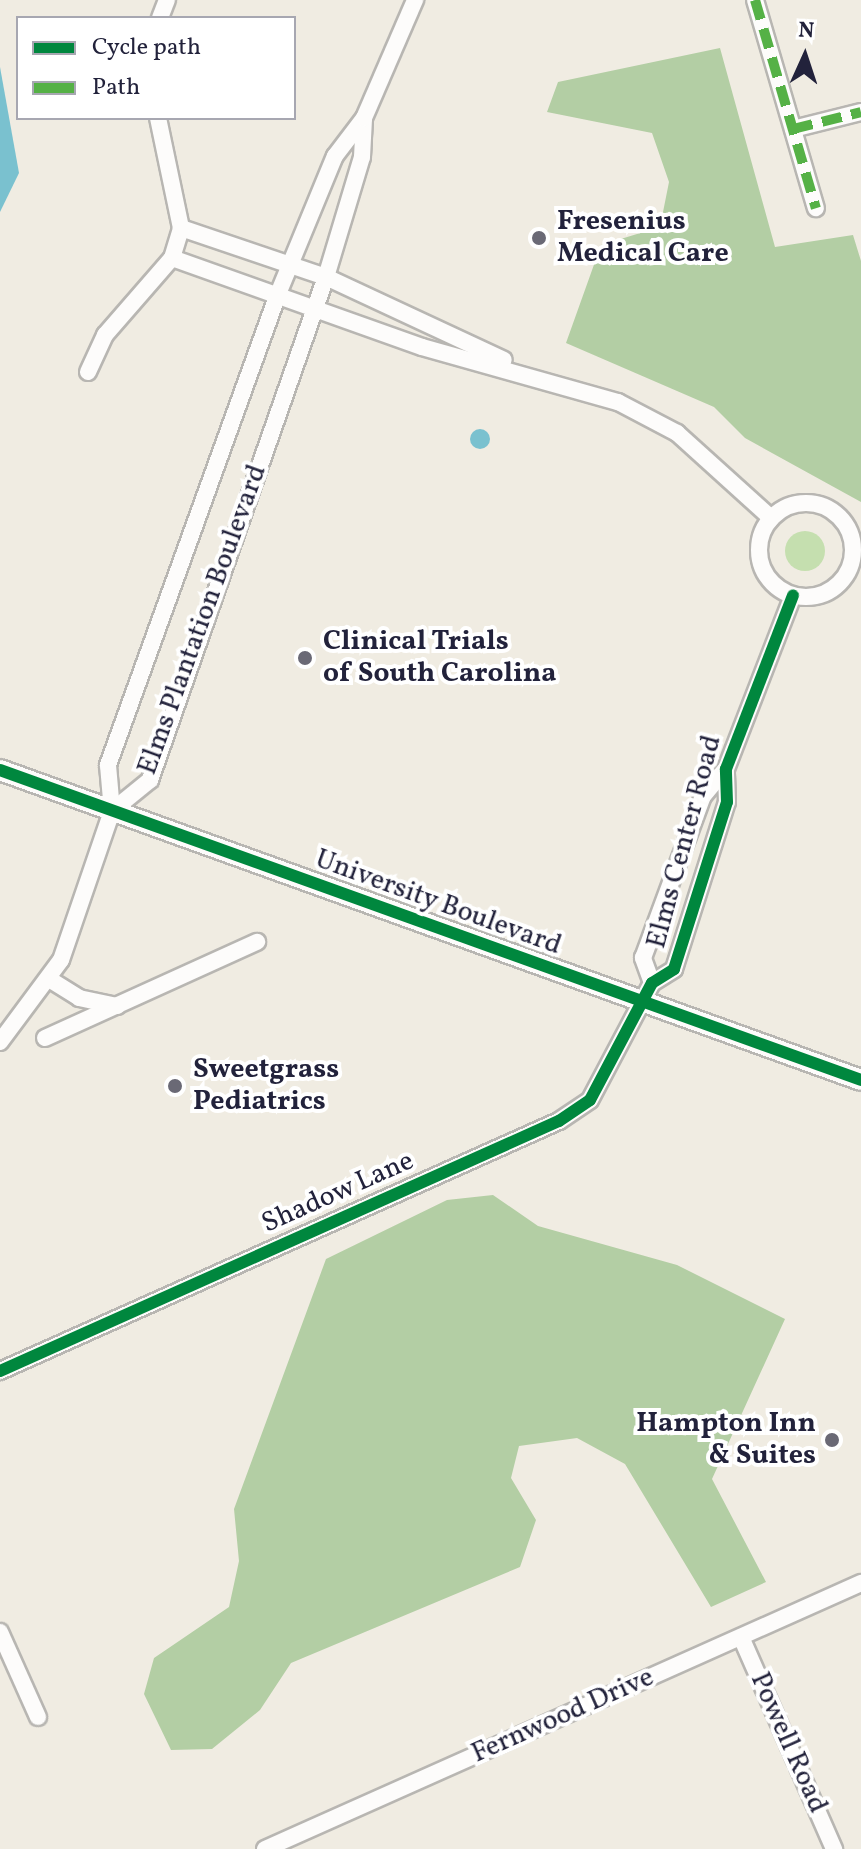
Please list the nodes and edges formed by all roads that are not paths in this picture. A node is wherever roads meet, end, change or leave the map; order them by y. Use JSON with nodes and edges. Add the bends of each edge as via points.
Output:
{"nodes":[{"id":1,"x":415,"y":0,"type":"edge"},
{"id":2,"x":755,"y":0,"type":"edge"},
{"id":3,"x":861,"y":112,"type":"edge"},
{"id":4,"x":364,"y":118,"type":"junction"},
{"id":5,"x":158,"y":120,"type":"edge"},
{"id":6,"x":793,"y":129,"type":"junction"},
{"id":7,"x":816,"y":208,"type":"dead end"},
{"id":8,"x":181,"y":228,"type":"junction"},
{"id":9,"x":172,"y":258,"type":"junction"},
{"id":10,"x":289,"y":268,"type":"junction"},
{"id":11,"x":326,"y":277,"type":"junction"},
{"id":12,"x":278,"y":294,"type":"junction"},
{"id":13,"x":314,"y":310,"type":"junction"},
{"id":14,"x":523,"y":370,"type":"junction"},
{"id":15,"x":88,"y":372,"type":"dead end"},
{"id":16,"x":771,"y":518,"type":"junction"},
{"id":17,"x":857,"y":547,"type":"edge"},
{"id":18,"x":793,"y":595,"type":"junction"},
{"id":19,"x":726,"y":769,"type":"junction"},
{"id":20,"x":0,"y":770,"type":"edge"},
{"id":21,"x":112,"y":811,"type":"junction"},
{"id":22,"x":257,"y":942,"type":"dead end"},
{"id":23,"x":49,"y":979,"type":"junction"},
{"id":24,"x":648,"y":992,"type":"junction"},
{"id":25,"x":119,"y":1006,"type":"junction"},
{"id":26,"x":45,"y":1038,"type":"dead end"},
{"id":27,"x":0,"y":1042,"type":"edge"},
{"id":28,"x":861,"y":1080,"type":"edge"},
{"id":29,"x":0,"y":1371,"type":"edge"},
{"id":30,"x":861,"y":1583,"type":"edge"},
{"id":31,"x":0,"y":1632,"type":"edge"},
{"id":32,"x":741,"y":1637,"type":"junction"},
{"id":33,"x":38,"y":1717,"type":"dead end"},
{"id":34,"x":265,"y":1849,"type":"edge"},
{"id":35,"x":834,"y":1849,"type":"edge"}],
"edges":[{"from":1,"to":4,"type":"street","name":"Elms Plantation Boulevard"},
{"from":2,"to":6,"type":"street"},
{"from":3,"to":6,"type":"street"},
{"from":4,"to":10,"type":"street","name":"Elms Plantation Boulevard","via":[[335,156]]},
{"from":4,"to":11,"type":"street","name":"Elms Plantation Boulevard","via":[[362,157]]},
{"from":5,"to":8,"type":"street"},
{"from":6,"to":7,"type":"street"},
{"from":8,"to":9,"type":"street"},
{"from":8,"to":10,"type":"street"},
{"from":9,"to":12,"type":"street"},
{"from":9,"to":15,"type":"street","via":[[105,335]]},
{"from":10,"to":11,"type":"street"},
{"from":10,"to":12,"type":"street","name":"Elms Plantation Boulevard"},
{"from":11,"to":13,"type":"street","name":"Elms Plantation Boulevard"},
{"from":11,"to":14,"type":"street"},
{"from":12,"to":13,"type":"street"},
{"from":12,"to":21,"type":"street","name":"Elms Plantation Boulevard","via":[[108,765]]},
{"from":13,"to":14,"type":"street","via":[[422,347]]},
{"from":13,"to":21,"type":"street","name":"Elms Plantation Boulevard","via":[[150,780]]},
{"from":14,"to":16,"type":"street","via":[[618,402],[677,433]]},
{"from":16,"to":17,"type":"street","via":[[791,505],[820,505],[843,521]]},
{"from":16,"to":18,"type":"street","via":[[761,535],[761,565]]},
{"from":17,"to":18,"type":"street","via":[[836,587]]},
{"from":18,"to":19,"type":"street","name":"Elms Center Road"},
{"from":19,"to":24,"type":"street","name":"Elms Center Road","via":[[703,796],[643,958]]},
{"from":19,"to":24,"type":"street","name":"Elms Center Road","via":[[727,802],[674,969]]},
{"from":20,"to":21,"type":"main road","name":"University Boulevard"},
{"from":21,"to":23,"type":"street"},
{"from":21,"to":24,"type":"main road","name":"University Boulevard"},
{"from":22,"to":25,"type":"street"},
{"from":23,"to":25,"type":"street","via":[[79,998]]},
{"from":23,"to":27,"type":"street"},
{"from":24,"to":28,"type":"main road","name":"University Boulevard"},
{"from":24,"to":29,"type":"street","name":"Shadow Lane","via":[[600,1087],[568,1116]]},
{"from":25,"to":26,"type":"street"},
{"from":30,"to":32,"type":"street","name":"Fernwood Drive"},
{"from":31,"to":33,"type":"street"},
{"from":32,"to":34,"type":"street","name":"Fernwood Drive"},
{"from":32,"to":35,"type":"street","name":"Powell Road"}]}
